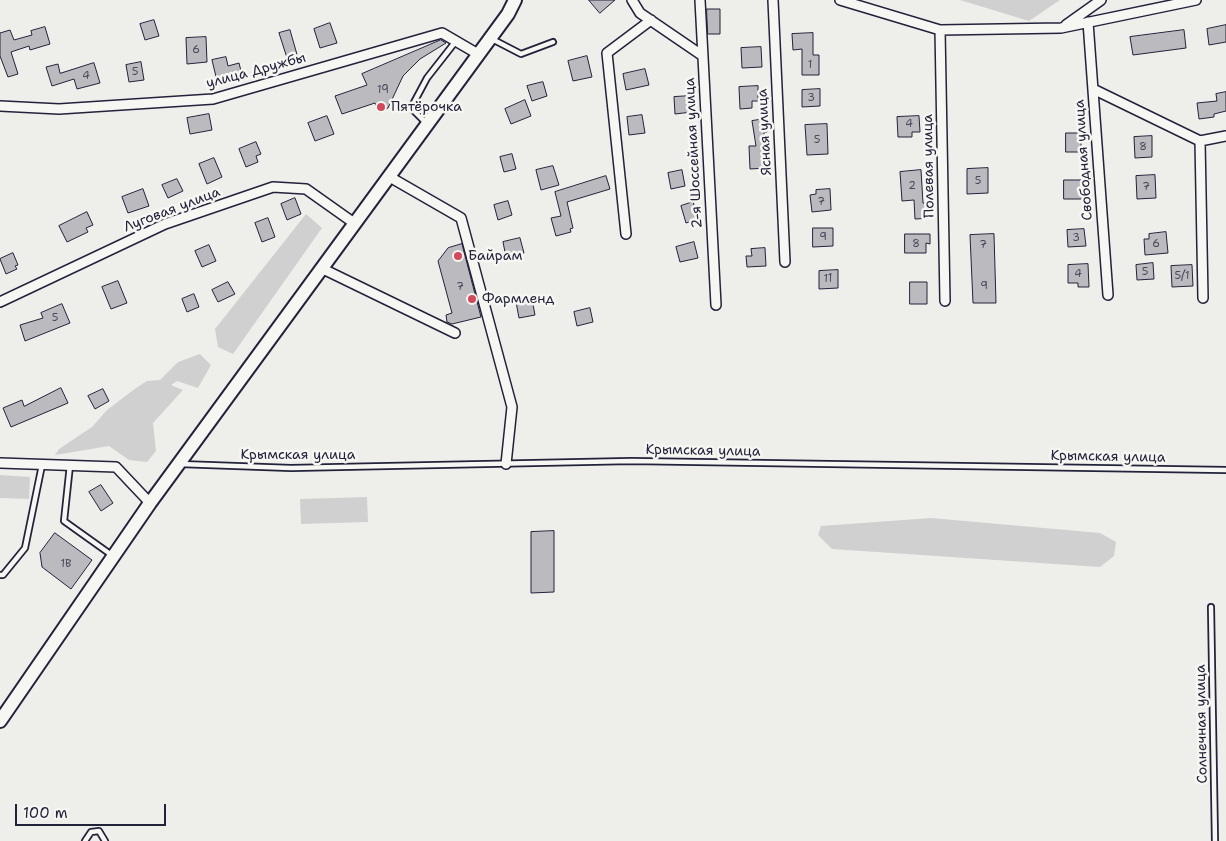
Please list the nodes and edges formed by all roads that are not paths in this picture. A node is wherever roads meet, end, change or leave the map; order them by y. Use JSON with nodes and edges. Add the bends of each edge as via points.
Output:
{"nodes":[{"id":1,"x":516,"y":0,"type":"edge"},
{"id":2,"x":632,"y":0,"type":"edge"},
{"id":3,"x":700,"y":0,"type":"edge"},
{"id":4,"x":773,"y":0,"type":"edge"},
{"id":5,"x":840,"y":0,"type":"edge"},
{"id":6,"x":1101,"y":0,"type":"edge"},
{"id":7,"x":1196,"y":0,"type":"edge"},
{"id":8,"x":651,"y":20,"type":"junction"},
{"id":9,"x":1088,"y":22,"type":"junction"},
{"id":10,"x":1061,"y":28,"type":"junction"},
{"id":11,"x":940,"y":30,"type":"junction"},
{"id":12,"x":490,"y":38,"type":"junction"},
{"id":13,"x":456,"y":41,"type":"junction"},
{"id":14,"x":552,"y":42,"type":"dead end"},
{"id":15,"x":478,"y":54,"type":"junction"},
{"id":16,"x":703,"y":56,"type":"junction"},
{"id":17,"x":1093,"y":89,"type":"junction"},
{"id":18,"x":0,"y":106,"type":"edge"},
{"id":19,"x":427,"y":124,"type":"junction"},
{"id":20,"x":1226,"y":136,"type":"edge"},
{"id":21,"x":1200,"y":141,"type":"junction"},
{"id":22,"x":388,"y":176,"type":"junction"},
{"id":23,"x":354,"y":223,"type":"junction"},
{"id":24,"x":626,"y":234,"type":"dead end"},
{"id":25,"x":785,"y":262,"type":"dead end"},
{"id":26,"x":321,"y":268,"type":"junction"},
{"id":27,"x":1108,"y":295,"type":"dead end"},
{"id":28,"x":1203,"y":298,"type":"dead end"},
{"id":29,"x":945,"y":301,"type":"dead end"},
{"id":30,"x":0,"y":302,"type":"edge"},
{"id":31,"x":716,"y":305,"type":"dead end"},
{"id":32,"x":455,"y":333,"type":"dead end"},
{"id":33,"x":0,"y":463,"type":"edge"},
{"id":34,"x":179,"y":464,"type":"junction"},
{"id":35,"x":506,"y":464,"type":"junction"},
{"id":36,"x":42,"y":465,"type":"junction"},
{"id":37,"x":70,"y":465,"type":"junction"},
{"id":38,"x":1226,"y":470,"type":"edge"},
{"id":39,"x":150,"y":504,"type":"junction"},
{"id":40,"x":113,"y":556,"type":"junction"},
{"id":41,"x":0,"y":575,"type":"edge"},
{"id":42,"x":1211,"y":607,"type":"dead end"},
{"id":43,"x":0,"y":721,"type":"edge"},
{"id":44,"x":85,"y":841,"type":"edge"},
{"id":45,"x":105,"y":841,"type":"edge"},
{"id":46,"x":1215,"y":841,"type":"edge"}],
"edges":[{"from":1,"to":12,"type":"main road"},
{"from":2,"to":8,"type":"street"},
{"from":3,"to":16,"type":"street","name":"2-я Шоссейная улица"},
{"from":4,"to":25,"type":"street","name":"Ясная улица"},
{"from":5,"to":11,"type":"street"},
{"from":6,"to":10,"type":"street"},
{"from":7,"to":9,"type":"street"},
{"from":8,"to":16,"type":"street"},
{"from":8,"to":24,"type":"street","via":[[607,53]]},
{"from":9,"to":10,"type":"street"},
{"from":9,"to":17,"type":"street","name":"Свободная улица"},
{"from":10,"to":11,"type":"street"},
{"from":11,"to":29,"type":"street","name":"Полевая улица"},
{"from":12,"to":14,"type":"lane","via":[[521,54]]},
{"from":12,"to":15,"type":"main road"},
{"from":13,"to":15,"type":"street","name":"улица Дружбы"},
{"from":13,"to":18,"type":"street","name":"улица Дружбы","via":[[442,33],[213,99],[59,109]]},
{"from":13,"to":19,"type":"lane","via":[[427,78],[411,108]]},
{"from":15,"to":19,"type":"main road"},
{"from":16,"to":31,"type":"street","name":"2-я Шоссейная улица"},
{"from":17,"to":21,"type":"street"},
{"from":17,"to":27,"type":"street","name":"Свободная улица"},
{"from":19,"to":22,"type":"main road"},
{"from":20,"to":21,"type":"street"},
{"from":21,"to":28,"type":"street"},
{"from":22,"to":23,"type":"main road"},
{"from":22,"to":35,"type":"street","via":[[461,218],[512,408]]},
{"from":23,"to":26,"type":"main road"},
{"from":23,"to":30,"type":"street","name":"Луговая улица","via":[[306,189],[273,187],[165,224]]},
{"from":26,"to":32,"type":"street"},
{"from":26,"to":34,"type":"main road"},
{"from":33,"to":36,"type":"street"},
{"from":34,"to":35,"type":"lane","name":"Крымская улица","via":[[291,468]]},
{"from":34,"to":39,"type":"main road"},
{"from":35,"to":38,"type":"lane","name":"Крымская улица","via":[[631,461]]},
{"from":36,"to":37,"type":"street"},
{"from":36,"to":41,"type":"lane","via":[[24,548]]},
{"from":37,"to":39,"type":"street","via":[[116,466]]},
{"from":37,"to":40,"type":"lane","via":[[64,521]]},
{"from":39,"to":40,"type":"main road"},
{"from":40,"to":43,"type":"main road"},
{"from":42,"to":46,"type":"lane","name":"Солнечная улица"},
{"from":44,"to":45,"type":"lane","via":[[91,832],[99,831]]}]}
